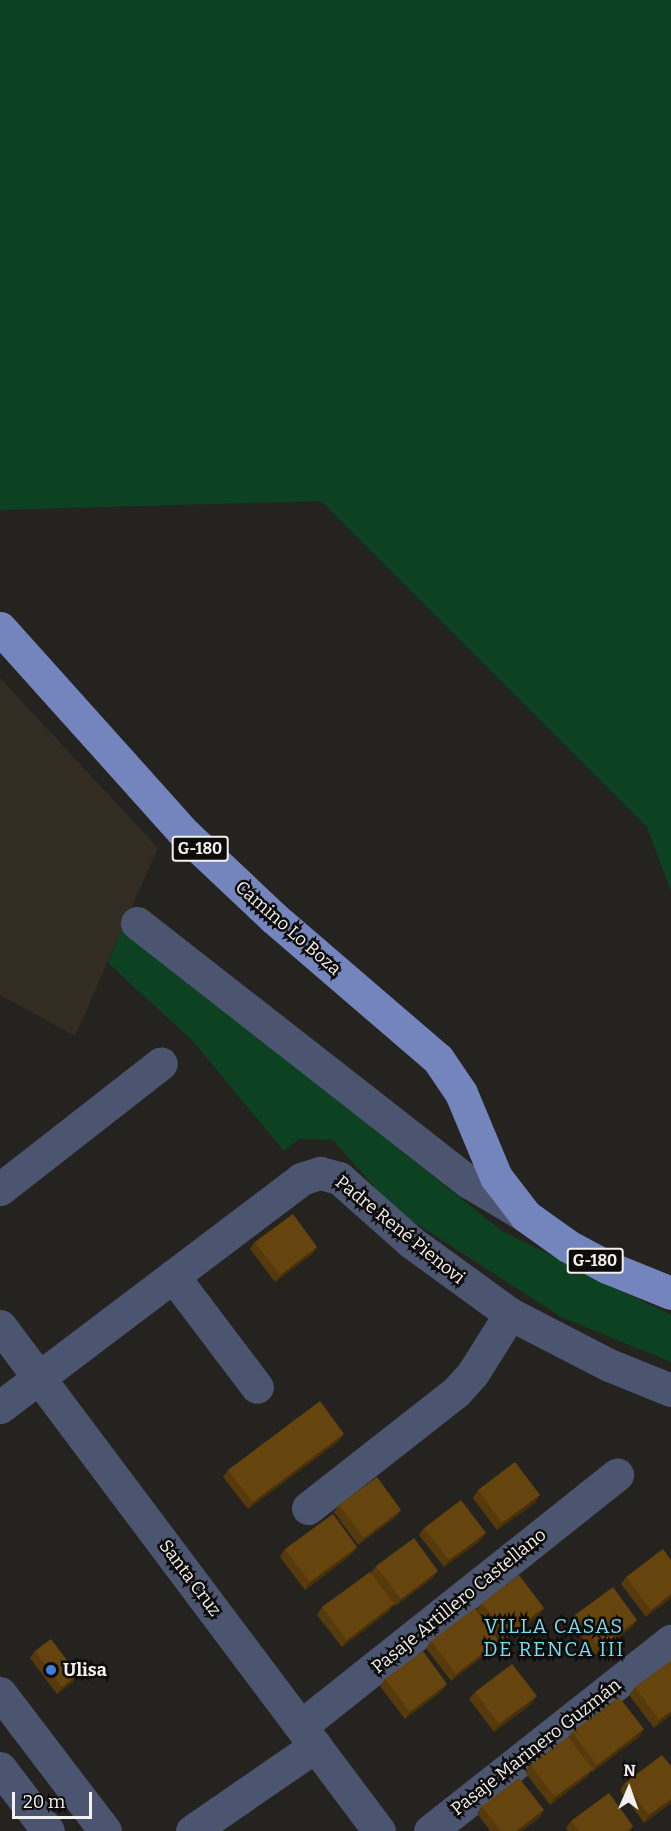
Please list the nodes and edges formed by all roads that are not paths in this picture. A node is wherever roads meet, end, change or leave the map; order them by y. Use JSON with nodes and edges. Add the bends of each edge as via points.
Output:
{"nodes":[{"id":1,"x":0,"y":628,"type":"edge"},
{"id":2,"x":137,"y":923,"type":"dead end"},
{"id":3,"x":161,"y":1063,"type":"dead end"},
{"id":4,"x":0,"y":1190,"type":"edge"},
{"id":5,"x":526,"y":1216,"type":"junction"},
{"id":6,"x":173,"y":1276,"type":"junction"},
{"id":7,"x":671,"y":1293,"type":"edge"},
{"id":8,"x":510,"y":1314,"type":"junction"},
{"id":9,"x":0,"y":1326,"type":"edge"},
{"id":10,"x":39,"y":1377,"type":"junction"},
{"id":11,"x":257,"y":1387,"type":"dead end"},
{"id":12,"x":671,"y":1390,"type":"edge"},
{"id":13,"x":0,"y":1407,"type":"edge"},
{"id":14,"x":616,"y":1475,"type":"dead end"},
{"id":15,"x":308,"y":1508,"type":"dead end"},
{"id":16,"x":671,"y":1641,"type":"edge"},
{"id":17,"x":0,"y":1693,"type":"edge"},
{"id":18,"x":308,"y":1736,"type":"junction"},
{"id":19,"x":0,"y":1768,"type":"edge"},
{"id":20,"x":48,"y":1831,"type":"edge"},
{"id":21,"x":105,"y":1831,"type":"edge"},
{"id":22,"x":192,"y":1831,"type":"edge"},
{"id":23,"x":379,"y":1831,"type":"edge"},
{"id":24,"x":430,"y":1831,"type":"edge"}],
"edges":[{"from":1,"to":5,"type":"main road","name":"Camino Lo Boza","number":"G-180","via":[[186,835],[274,918],[438,1059],[461,1093],[496,1177]]},
{"from":2,"to":5,"type":"street","name":"Camino Lo Boza","via":[[469,1182]]},
{"from":3,"to":4,"type":"street"},
{"from":5,"to":7,"type":"main road","name":"Camino Lo Boza","number":"G-180","via":[[568,1246],[607,1267]]},
{"from":6,"to":8,"type":"street","name":"Padre René Pienovi","via":[[301,1179],[320,1173],[339,1178],[411,1242]]},
{"from":6,"to":10,"type":"street","name":"Padre René Pienovi"},
{"from":6,"to":11,"type":"street"},
{"from":8,"to":12,"type":"street","name":"Padre René Pienovi","via":[[609,1365]]},
{"from":8,"to":15,"type":"street","via":[[473,1372],[450,1398]]},
{"from":9,"to":10,"type":"street","name":"Santa Cruz"},
{"from":10,"to":13,"type":"street","name":"Padre René Pienovi"},
{"from":10,"to":18,"type":"street","name":"Santa Cruz"},
{"from":14,"to":18,"type":"street","name":"Pasaje Artillero Castellano"},
{"from":16,"to":24,"type":"street","name":"Pasaje Marinero Guzmán"},
{"from":17,"to":21,"type":"street"},
{"from":18,"to":22,"type":"street","name":"Pasaje Artillero Castellano"},
{"from":18,"to":23,"type":"street","name":"Santa Cruz"},
{"from":19,"to":20,"type":"street"}]}
